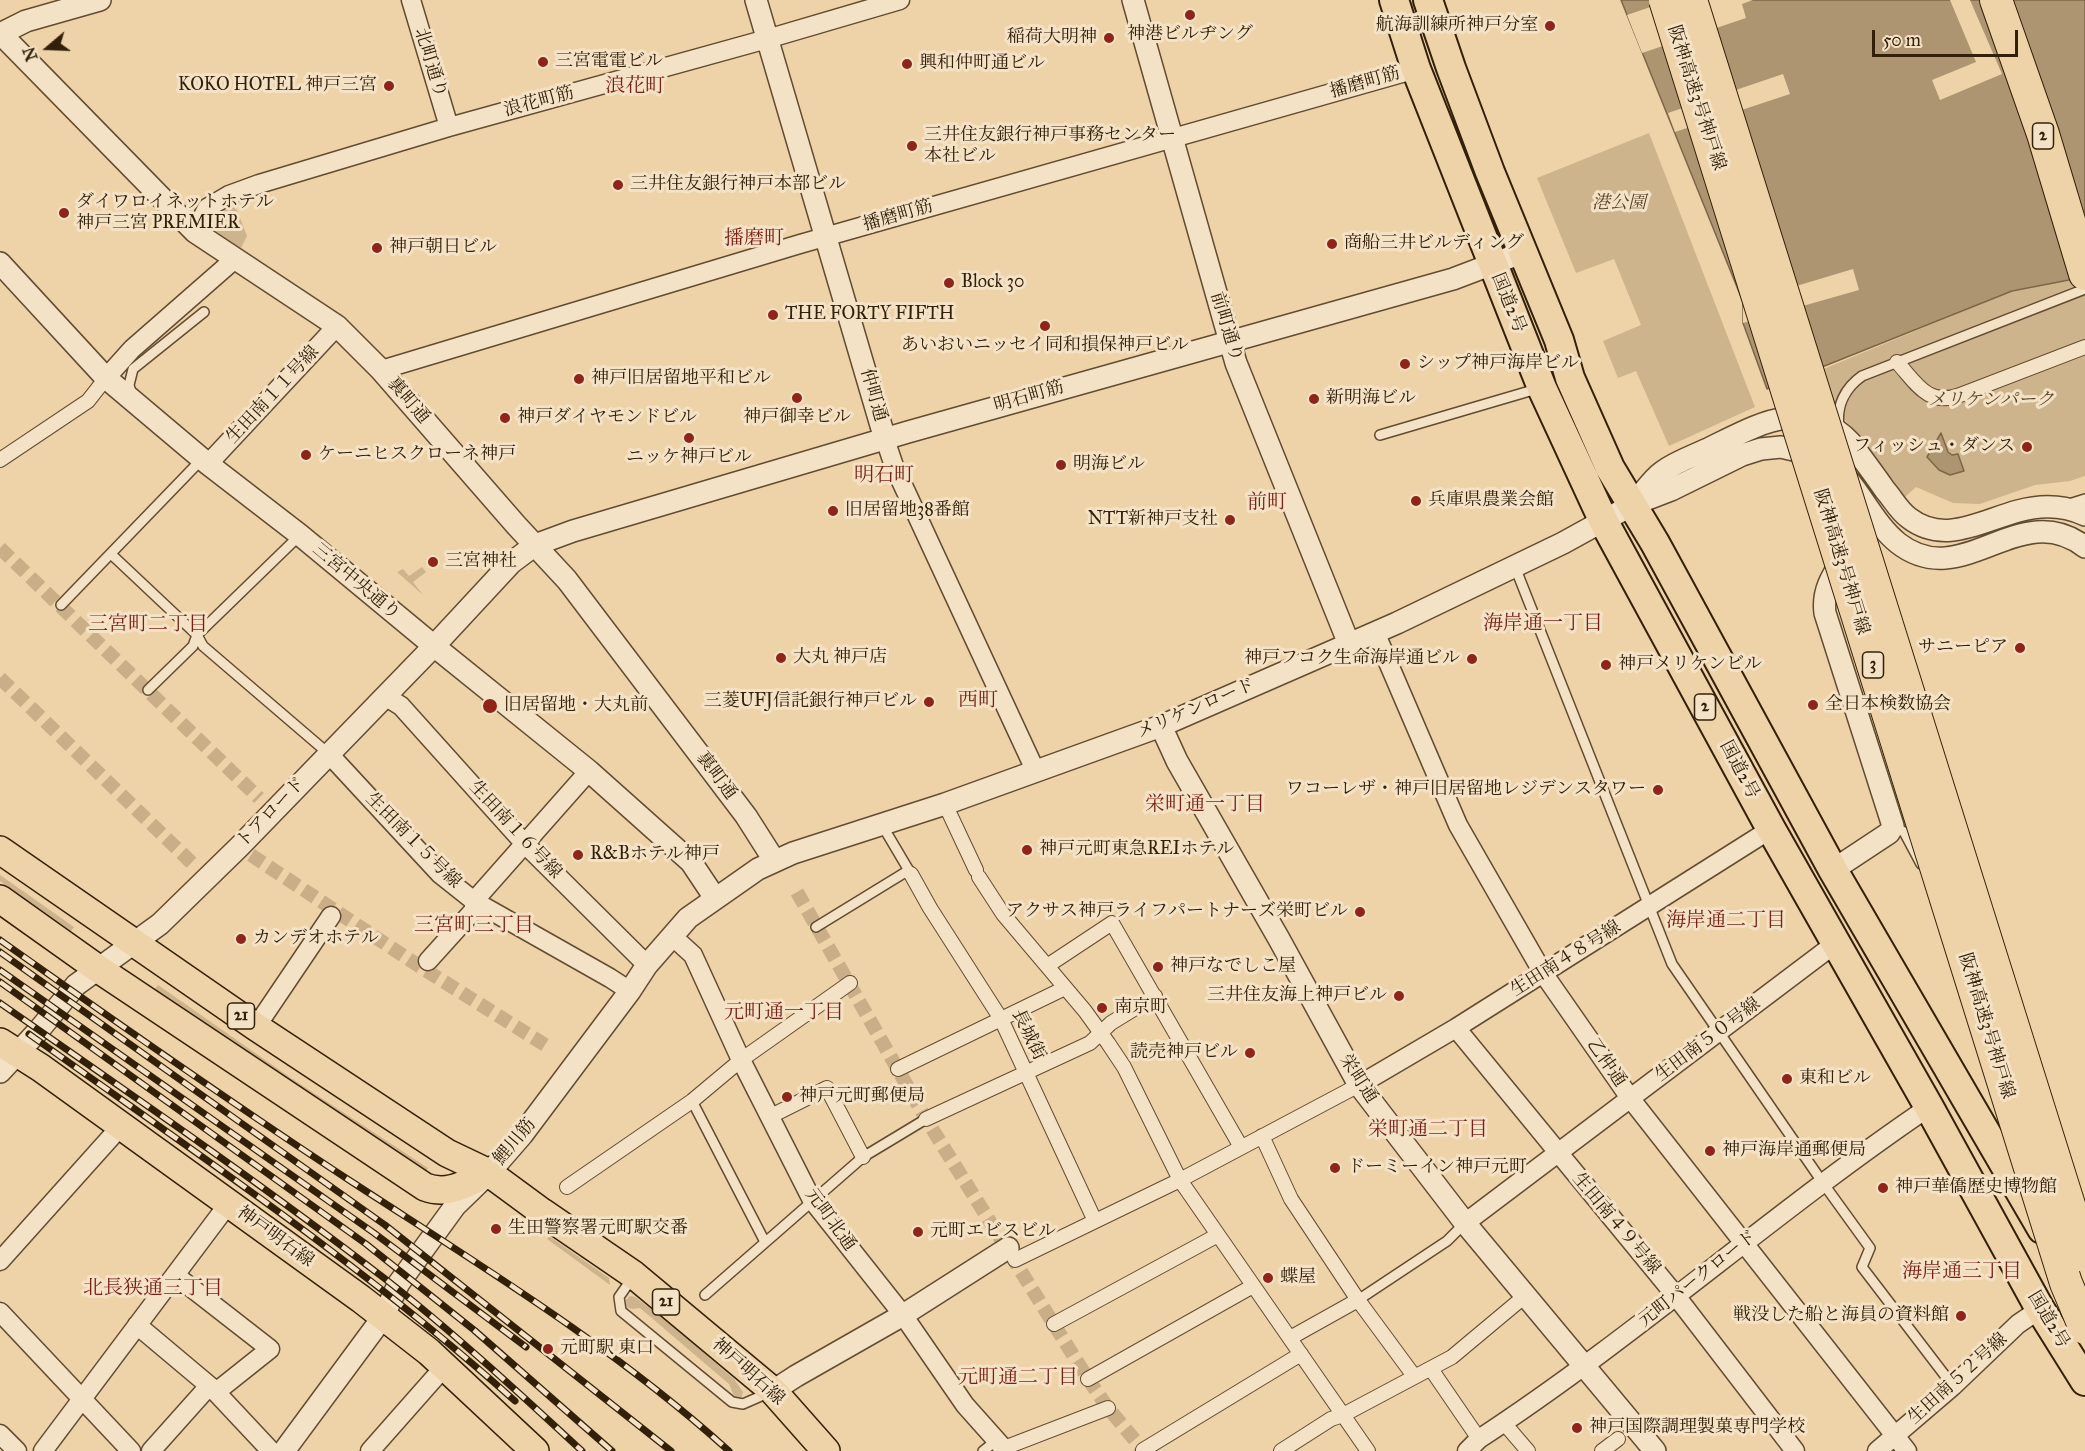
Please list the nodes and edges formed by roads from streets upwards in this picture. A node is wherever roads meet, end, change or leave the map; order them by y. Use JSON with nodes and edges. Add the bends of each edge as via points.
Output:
{"nodes":[{"id":1,"x":100,"y":0,"type":"edge"},
{"id":2,"x":411,"y":0,"type":"edge"},
{"id":3,"x":756,"y":0,"type":"edge"},
{"id":4,"x":900,"y":0,"type":"edge"},
{"id":5,"x":1133,"y":0,"type":"edge"},
{"id":6,"x":1394,"y":0,"type":"edge"},
{"id":7,"x":1428,"y":0,"type":"edge"},
{"id":8,"x":1665,"y":0,"type":"edge"},
{"id":9,"x":1691,"y":0,"type":"edge"},
{"id":10,"x":1996,"y":0,"type":"edge"},
{"id":11,"x":2004,"y":0,"type":"edge"},
{"id":12,"x":0,"y":34,"type":"edge"},
{"id":13,"x":767,"y":39,"type":"junction"},
{"id":14,"x":1416,"y":69,"type":"junction"},
{"id":15,"x":449,"y":127,"type":"junction"},
{"id":16,"x":1172,"y":137,"type":"junction"},
{"id":17,"x":195,"y":232,"type":"junction"},
{"id":18,"x":826,"y":237,"type":"junction"},
{"id":19,"x":2085,"y":247,"type":"edge"},
{"id":20,"x":1524,"y":252,"type":"junction"},
{"id":21,"x":236,"y":258,"type":"junction"},
{"id":22,"x":0,"y":263,"type":"edge"},
{"id":23,"x":1493,"y":265,"type":"junction"},
{"id":24,"x":2085,"y":274,"type":"edge"},
{"id":25,"x":337,"y":326,"type":"junction"},
{"id":26,"x":1230,"y":340,"type":"junction"},
{"id":27,"x":2085,"y":346,"type":"edge"},
{"id":28,"x":1897,"y":362,"type":"road end"},
{"id":29,"x":381,"y":370,"type":"junction"},
{"id":30,"x":106,"y":378,"type":"junction"},
{"id":31,"x":885,"y":439,"type":"junction"},
{"id":32,"x":0,"y":460,"type":"edge"},
{"id":33,"x":205,"y":461,"type":"junction"},
{"id":34,"x":1632,"y":505,"type":"junction"},
{"id":35,"x":1871,"y":511,"type":"junction"},
{"id":36,"x":2085,"y":515,"type":"edge"},
{"id":37,"x":1604,"y":522,"type":"junction"},
{"id":38,"x":535,"y":545,"type":"junction"},
{"id":39,"x":2085,"y":547,"type":"edge"},
{"id":40,"x":1375,"y":632,"type":"junction"},
{"id":41,"x":1349,"y":644,"type":"junction"},
{"id":42,"x":434,"y":646,"type":"junction"},
{"id":43,"x":385,"y":696,"type":"junction"},
{"id":44,"x":1161,"y":726,"type":"junction"},
{"id":45,"x":329,"y":754,"type":"junction"},
{"id":46,"x":589,"y":771,"type":"junction"},
{"id":47,"x":1035,"y":772,"type":"junction"},
{"id":48,"x":945,"y":804,"type":"junction"},
{"id":49,"x":1771,"y":829,"type":"junction"},
{"id":50,"x":524,"y":843,"type":"junction"},
{"id":51,"x":0,"y":850,"type":"edge"},
{"id":52,"x":774,"y":860,"type":"junction"},
{"id":53,"x":1833,"y":870,"type":"junction"},
{"id":54,"x":910,"y":872,"type":"road end"},
{"id":55,"x":715,"y":898,"type":"junction"},
{"id":56,"x":0,"y":899,"type":"edge"},
{"id":57,"x":474,"y":901,"type":"junction"},
{"id":58,"x":331,"y":916,"type":"dead end"},
{"id":59,"x":672,"y":936,"type":"junction"},
{"id":60,"x":134,"y":943,"type":"junction"},
{"id":61,"x":1836,"y":943,"type":"junction"},
{"id":62,"x":428,"y":961,"type":"dead end"},
{"id":63,"x":647,"y":965,"type":"junction"},
{"id":64,"x":1047,"y":966,"type":"junction"},
{"id":65,"x":97,"y":968,"type":"junction"},
{"id":66,"x":1543,"y":973,"type":"junction"},
{"id":67,"x":850,"y":983,"type":"dead end"},
{"id":68,"x":1065,"y":988,"type":"junction"},
{"id":69,"x":630,"y":991,"type":"junction"},
{"id":70,"x":1155,"y":996,"type":"junction"},
{"id":71,"x":1001,"y":1019,"type":"junction"},
{"id":72,"x":256,"y":1027,"type":"junction"},
{"id":73,"x":1456,"y":1028,"type":"junction"},
{"id":74,"x":1101,"y":1032,"type":"junction"},
{"id":75,"x":6,"y":1056,"type":"edge"},
{"id":76,"x":741,"y":1060,"type":"junction"},
{"id":77,"x":898,"y":1069,"type":"dead end"},
{"id":78,"x":1026,"y":1072,"type":"junction"},
{"id":79,"x":1359,"y":1085,"type":"junction"},
{"id":80,"x":1630,"y":1098,"type":"junction"},
{"id":81,"x":1929,"y":1107,"type":"junction"},
{"id":82,"x":769,"y":1117,"type":"junction"},
{"id":83,"x":926,"y":1119,"type":"road end"},
{"id":84,"x":121,"y":1126,"type":"junction"},
{"id":85,"x":1262,"y":1136,"type":"junction"},
{"id":86,"x":1241,"y":1147,"type":"junction"},
{"id":87,"x":1558,"y":1153,"type":"junction"},
{"id":88,"x":863,"y":1157,"type":"road end"},
{"id":89,"x":489,"y":1173,"type":"junction"},
{"id":90,"x":1180,"y":1180,"type":"junction"},
{"id":91,"x":567,"y":1187,"type":"dead end"},
{"id":92,"x":229,"y":1203,"type":"junction"},
{"id":93,"x":1095,"y":1221,"type":"junction"},
{"id":94,"x":1465,"y":1223,"type":"junction"},
{"id":95,"x":1218,"y":1235,"type":"junction"},
{"id":96,"x":1745,"y":1243,"type":"junction"},
{"id":97,"x":1012,"y":1254,"type":"joint"},
{"id":98,"x":2085,"y":1256,"type":"edge"},
{"id":99,"x":0,"y":1261,"type":"edge"},
{"id":100,"x":175,"y":1275,"type":"junction"},
{"id":101,"x":1253,"y":1286,"type":"junction"},
{"id":102,"x":1525,"y":1296,"type":"junction"},
{"id":103,"x":1676,"y":1296,"type":"junction"},
{"id":104,"x":1358,"y":1300,"type":"junction"},
{"id":105,"x":2085,"y":1303,"type":"edge"},
{"id":106,"x":2040,"y":1309,"type":"junction"},
{"id":107,"x":0,"y":1312,"type":"edge"},
{"id":108,"x":903,"y":1315,"type":"junction"},
{"id":109,"x":383,"y":1317,"type":"junction"},
{"id":110,"x":1054,"y":1324,"type":"dead end"},
{"id":111,"x":137,"y":1325,"type":"junction"},
{"id":112,"x":2085,"y":1328,"type":"edge"},
{"id":113,"x":1290,"y":1338,"type":"junction"},
{"id":114,"x":1301,"y":1354,"type":"junction"},
{"id":115,"x":445,"y":1366,"type":"junction"},
{"id":116,"x":1585,"y":1367,"type":"junction"},
{"id":117,"x":1431,"y":1369,"type":"junction"},
{"id":118,"x":1414,"y":1376,"type":"junction"},
{"id":119,"x":1088,"y":1379,"type":"dead end"},
{"id":120,"x":2085,"y":1381,"type":"edge"},
{"id":121,"x":212,"y":1389,"type":"junction"},
{"id":122,"x":773,"y":1391,"type":"junction"},
{"id":123,"x":83,"y":1400,"type":"junction"},
{"id":124,"x":1108,"y":1408,"type":"dead end"},
{"id":125,"x":1343,"y":1415,"type":"junction"},
{"id":126,"x":1504,"y":1423,"type":"junction"},
{"id":127,"x":0,"y":1434,"type":"edge"},
{"id":128,"x":1895,"y":1436,"type":"junction"},
{"id":129,"x":1618,"y":1439,"type":"dead end"},
{"id":130,"x":1473,"y":1445,"type":"edge"},
{"id":131,"x":998,"y":1448,"type":"edge"},
{"id":132,"x":1143,"y":1450,"type":"edge"},
{"id":133,"x":17,"y":1451,"type":"edge"},
{"id":134,"x":43,"y":1451,"type":"edge"},
{"id":135,"x":130,"y":1451,"type":"edge"},
{"id":136,"x":151,"y":1451,"type":"edge"},
{"id":137,"x":271,"y":1451,"type":"edge"},
{"id":138,"x":284,"y":1451,"type":"edge"},
{"id":139,"x":370,"y":1451,"type":"edge"},
{"id":140,"x":535,"y":1451,"type":"edge"},
{"id":141,"x":826,"y":1451,"type":"edge"},
{"id":142,"x":1281,"y":1451,"type":"edge"},
{"id":143,"x":1368,"y":1451,"type":"edge"},
{"id":144,"x":1528,"y":1451,"type":"edge"},
{"id":145,"x":1602,"y":1451,"type":"edge"},
{"id":146,"x":1655,"y":1451,"type":"edge"},
{"id":147,"x":1795,"y":1451,"type":"edge"},
{"id":148,"x":1877,"y":1451,"type":"edge"},
{"id":149,"x":1907,"y":1451,"type":"edge"}],
"edges":[{"from":1,"to":12,"type":"street","via":[[26,21]]},
{"from":2,"to":15,"type":"street","name":"北町通り"},
{"from":3,"to":13,"type":"street","name":"仲町通"},
{"from":4,"to":13,"type":"street","name":"浪花町筋"},
{"from":5,"to":16,"type":"street","name":"前町通り"},
{"from":6,"to":14,"type":"highway","name":"国道2号","number":"2"},
{"from":7,"to":20,"type":"highway","name":"国道2号","number":"2"},
{"from":8,"to":112,"type":"highway","name":"阪神高速3号神戸線","number":"3","bridge":true,"via":[[2066,1283]]},
{"from":9,"to":98,"type":"highway","name":"阪神高速3号神戸線","number":"3","bridge":true},
{"from":10,"to":24,"type":"highway","number":"2","via":[[2043,134]]},
{"from":11,"to":19,"type":"highway","number":"2"},
{"from":12,"to":17,"type":"street","name":"裏町通"},
{"from":13,"to":15,"type":"street","name":"浪花町筋"},
{"from":13,"to":18,"type":"street","name":"仲町通"},
{"from":14,"to":16,"type":"street","name":"播磨町筋"},
{"from":14,"to":23,"type":"highway","name":"国道2号","number":"2"},
{"from":15,"to":17,"type":"street","name":"浪花町筋","via":[[229,195],[207,208]]},
{"from":16,"to":18,"type":"street","name":"播磨町筋"},
{"from":16,"to":26,"type":"street","name":"前町通り"},
{"from":17,"to":21,"type":"street","name":"裏町通"},
{"from":18,"to":29,"type":"street","name":"播磨町筋"},
{"from":18,"to":31,"type":"street","name":"仲町通"},
{"from":20,"to":23,"type":"street","name":"明石町筋"},
{"from":20,"to":34,"type":"highway","name":"国道2号","number":"2","via":[[1585,414]]},
{"from":21,"to":25,"type":"street","name":"裏町通"},
{"from":21,"to":30,"type":"street","via":[[132,349]]},
{"from":22,"to":30,"type":"street","name":"三宮中央通り"},
{"from":23,"to":26,"type":"street","name":"明石町筋"},
{"from":23,"to":37,"type":"highway","name":"国道2号","number":"2","via":[[1542,388]]},
{"from":25,"to":29,"type":"street","name":"裏町通"},
{"from":25,"to":33,"type":"street","name":"生田南１１号線"},
{"from":26,"to":31,"type":"street","name":"明石町筋"},
{"from":26,"to":41,"type":"street","name":"前町通り"},
{"from":27,"to":28,"type":"street","via":[[1943,399],[1924,392]]},
{"from":29,"to":38,"type":"street","name":"裏町通"},
{"from":30,"to":32,"type":"street","via":[[88,401]]},
{"from":30,"to":33,"type":"street","name":"三宮中央通り"},
{"from":31,"to":38,"type":"street","name":"明石町筋"},
{"from":31,"to":47,"type":"street","name":"仲町通"},
{"from":33,"to":42,"type":"street","name":"三宮中央通り"},
{"from":34,"to":35,"type":"street","via":[[1742,455],[1781,447],[1810,453],[1828,462],[1844,475]]},
{"from":34,"to":36,"type":"street","via":[[1662,472],[1745,431],[1789,416],[1822,422],[1841,432],[1904,514],[1928,528],[1953,531],[2045,507]]},
{"from":34,"to":37,"type":"street","name":"メリケンロード"},
{"from":34,"to":53,"type":"highway","name":"国道2号","number":"2"},
{"from":35,"to":39,"type":"street","via":[[1897,542],[1931,558],[1956,557],[2033,531],[2056,533]]},
{"from":35,"to":53,"type":"street","via":[[1831,578],[1824,606],[1893,826],[1889,833]]},
{"from":37,"to":40,"type":"street","name":"メリケンロード"},
{"from":37,"to":49,"type":"highway","name":"国道2号","number":"2"},
{"from":38,"to":42,"type":"street","name":"トアロード","via":[[511,563]]},
{"from":38,"to":52,"type":"street","name":"裏町通","via":[[567,580],[746,816]]},
{"from":40,"to":41,"type":"street","name":"メリケンロード"},
{"from":40,"to":66,"type":"street","name":"乙仲通","via":[[1458,825]]},
{"from":41,"to":44,"type":"street","name":"メリケンロード"},
{"from":42,"to":43,"type":"street","name":"トアロード"},
{"from":42,"to":46,"type":"street","name":"三宮中央通り"},
{"from":43,"to":45,"type":"street","name":"トアロード"},
{"from":43,"to":50,"type":"street","name":"生田南１６号線","via":[[401,706]]},
{"from":44,"to":47,"type":"street","name":"メリケンロード"},
{"from":44,"to":79,"type":"street","name":"栄町通"},
{"from":45,"to":57,"type":"street","name":"生田南１５号線","via":[[440,874]]},
{"from":45,"to":60,"type":"street","name":"トアロード","via":[[166,918]]},
{"from":46,"to":50,"type":"street"},
{"from":46,"to":55,"type":"street","name":"三宮中央通り","via":[[691,862]]},
{"from":47,"to":48,"type":"street","name":"メリケンロード"},
{"from":48,"to":52,"type":"street","name":"メリケンロード"},
{"from":48,"to":64,"type":"street","via":[[977,873],[1003,914]]},
{"from":49,"to":61,"type":"highway","name":"国道2号","number":"2"},
{"from":49,"to":66,"type":"street","name":"生田南４８号線"},
{"from":50,"to":57,"type":"street"},
{"from":50,"to":63,"type":"street","name":"生田南１６号線"},
{"from":51,"to":60,"type":"main road","name":"神戸明石線","number":"21"},
{"from":52,"to":55,"type":"street","name":"鯉川筋"},
{"from":53,"to":105,"type":"highway","name":"国道2号","number":"2"},
{"from":54,"to":71,"type":"street","name":"長城街"},
{"from":55,"to":59,"type":"street","name":"鯉川筋"},
{"from":56,"to":65,"type":"main road","number":"21"},
{"from":57,"to":62,"type":"street","via":[[474,910]]},
{"from":57,"to":69,"type":"street","name":"生田南１５号線"},
{"from":58,"to":72,"type":"street"},
{"from":59,"to":63,"type":"street","name":"鯉川筋"},
{"from":59,"to":76,"type":"street","name":"元町北通","via":[[693,956]]},
{"from":60,"to":65,"type":"street","name":"トアロード"},
{"from":60,"to":72,"type":"main road","name":"神戸明石線","number":"21"},
{"from":61,"to":80,"type":"street","name":"生田南５０号線"},
{"from":61,"to":81,"type":"highway","name":"国道2号","number":"2"},
{"from":63,"to":69,"type":"street","name":"鯉川筋"},
{"from":64,"to":68,"type":"street"},
{"from":64,"to":70,"type":"street","via":[[1112,923]]},
{"from":65,"to":75,"type":"street","name":"トアロード"},
{"from":65,"to":89,"type":"main road","number":"21","via":[[425,1187],[448,1191]]},
{"from":66,"to":73,"type":"street","name":"生田南４８号線"},
{"from":66,"to":80,"type":"street","name":"乙仲通"},
{"from":67,"to":76,"type":"street"},
{"from":68,"to":71,"type":"street"},
{"from":68,"to":74,"type":"street"},
{"from":69,"to":89,"type":"street","name":"鯉川筋","via":[[522,1136]]},
{"from":70,"to":74,"type":"street"},
{"from":70,"to":86,"type":"street"},
{"from":71,"to":77,"type":"street"},
{"from":71,"to":78,"type":"street","name":"長城街"},
{"from":72,"to":89,"type":"main road","name":"神戸明石線","number":"21","via":[[447,1153]]},
{"from":73,"to":79,"type":"street","name":"生田南４８号線"},
{"from":73,"to":87,"type":"street","name":"生田南４９号線"},
{"from":74,"to":78,"type":"street","via":[[1090,1043]]},
{"from":74,"to":90,"type":"street","via":[[1124,1068]]},
{"from":75,"to":84,"type":"main road","name":"神戸明石線"},
{"from":76,"to":82,"type":"street","name":"元町北通"},
{"from":76,"to":91,"type":"street","via":[[692,1101]]},
{"from":78,"to":83,"type":"street"},
{"from":78,"to":93,"type":"street","name":"長城街"},
{"from":79,"to":85,"type":"street"},
{"from":79,"to":94,"type":"street","name":"栄町通"},
{"from":80,"to":87,"type":"street","name":"生田南５０号線"},
{"from":80,"to":96,"type":"street","name":"乙仲通"},
{"from":81,"to":96,"type":"street","name":"元町パークロード"},
{"from":81,"to":106,"type":"highway","name":"国道2号","number":"2"},
{"from":82,"to":88,"type":"street","via":[[827,1089]]},
{"from":82,"to":108,"type":"street","name":"元町北通","via":[[812,1200]]},
{"from":84,"to":92,"type":"main road","name":"神戸明石線"},
{"from":84,"to":99,"type":"street"},
{"from":85,"to":86,"type":"street"},
{"from":85,"to":104,"type":"street","via":[[1291,1198]]},
{"from":86,"to":90,"type":"street"},
{"from":87,"to":94,"type":"street","name":"生田南５０号線"},
{"from":87,"to":103,"type":"street","name":"生田南４９号線"},
{"from":89,"to":109,"type":"street","name":"鯉川筋","via":[[455,1206],[399,1283]]},
{"from":89,"to":122,"type":"main road","name":"神戸明石線","number":"21","via":[[634,1275]]},
{"from":90,"to":93,"type":"street"},
{"from":90,"to":95,"type":"street"},
{"from":92,"to":100,"type":"street"},
{"from":92,"to":109,"type":"main road","name":"神戸明石線"},
{"from":93,"to":97,"type":"street"},
{"from":94,"to":102,"type":"street","name":"栄町通"},
{"from":95,"to":101,"type":"street"},
{"from":95,"to":110,"type":"street"},
{"from":96,"to":103,"type":"street","name":"元町パークロード"},
{"from":96,"to":128,"type":"street","name":"乙仲通"},
{"from":97,"to":108,"type":"street"},
{"from":100,"to":111,"type":"street"},
{"from":100,"to":121,"type":"street","via":[[270,1349]]},
{"from":101,"to":113,"type":"street"},
{"from":101,"to":119,"type":"street"},
{"from":102,"to":116,"type":"street","name":"栄町通"},
{"from":102,"to":117,"type":"street","via":[[1452,1357]]},
{"from":103,"to":116,"type":"street","name":"元町パークロード"},
{"from":103,"to":147,"type":"street","name":"生田南４９号線"},
{"from":104,"to":113,"type":"street"},
{"from":104,"to":118,"type":"street"},
{"from":106,"to":120,"type":"highway","name":"国道2号","number":"2"},
{"from":106,"to":128,"type":"street","name":"生田南５２号線","via":[[2018,1324]]},
{"from":107,"to":123,"type":"street"},
{"from":108,"to":122,"type":"street"},
{"from":108,"to":131,"type":"street","name":"元町北通"},
{"from":109,"to":115,"type":"main road","name":"神戸明石線"},
{"from":109,"to":138,"type":"street","name":"鯉川筋"},
{"from":111,"to":121,"type":"street"},
{"from":111,"to":123,"type":"street"},
{"from":113,"to":114,"type":"street"},
{"from":114,"to":125,"type":"street"},
{"from":114,"to":132,"type":"street"},
{"from":115,"to":139,"type":"street"},
{"from":115,"to":140,"type":"main road","name":"神戸明石線"},
{"from":116,"to":126,"type":"street","name":"元町パークロード"},
{"from":116,"to":146,"type":"street","name":"栄町通"},
{"from":117,"to":118,"type":"street"},
{"from":117,"to":130,"type":"street"},
{"from":118,"to":125,"type":"street"},
{"from":121,"to":136,"type":"street"},
{"from":121,"to":137,"type":"street"},
{"from":122,"to":141,"type":"main road","name":"神戸明石線","number":"21"},
{"from":123,"to":134,"type":"street"},
{"from":123,"to":135,"type":"street"},
{"from":124,"to":131,"type":"street"},
{"from":125,"to":142,"type":"street"},
{"from":125,"to":143,"type":"street"},
{"from":126,"to":130,"type":"street","name":"元町パークロード"},
{"from":126,"to":144,"type":"street"},
{"from":127,"to":133,"type":"street"},
{"from":128,"to":148,"type":"street","name":"生田南５２号線"},
{"from":128,"to":149,"type":"street","name":"乙仲通"},
{"from":129,"to":145,"type":"street"}]}
